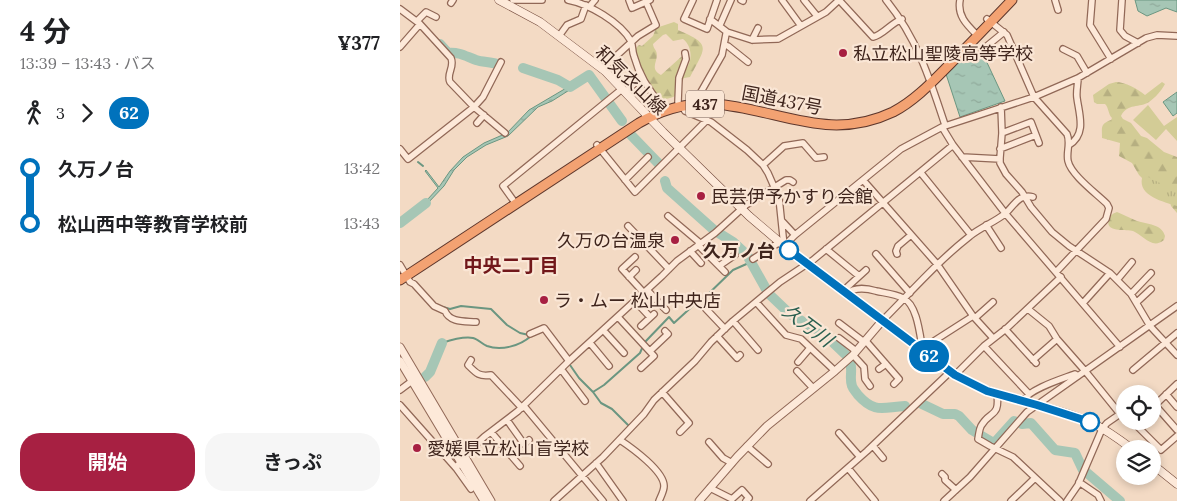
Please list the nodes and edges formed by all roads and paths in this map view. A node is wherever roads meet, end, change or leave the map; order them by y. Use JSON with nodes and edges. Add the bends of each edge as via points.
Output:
{"nodes":[{"id":1,"x":499,"y":0,"type":"edge"},
{"id":2,"x":513,"y":0,"type":"edge"},
{"id":3,"x":542,"y":0,"type":"edge"},
{"id":4,"x":569,"y":0,"type":"edge"},
{"id":5,"x":595,"y":0,"type":"edge"},
{"id":6,"x":629,"y":0,"type":"edge"},
{"id":7,"x":693,"y":0,"type":"edge"},
{"id":8,"x":717,"y":0,"type":"edge"},
{"id":9,"x":731,"y":0,"type":"edge"},
{"id":10,"x":782,"y":0,"type":"edge"},
{"id":11,"x":804,"y":0,"type":"edge"},
{"id":12,"x":839,"y":0,"type":"edge"},
{"id":13,"x":886,"y":0,"type":"edge"},
{"id":14,"x":960,"y":0,"type":"edge"},
{"id":15,"x":1005,"y":0,"type":"edge"},
{"id":16,"x":1012,"y":0,"type":"edge"},
{"id":17,"x":1055,"y":0,"type":"edge"},
{"id":18,"x":1092,"y":0,"type":"edge"},
{"id":19,"x":1122,"y":0,"type":"edge"},
{"id":20,"x":648,"y":1,"type":"edge"},
{"id":21,"x":588,"y":6,"type":"junction"},
{"id":22,"x":400,"y":9,"type":"edge"},
{"id":23,"x":1058,"y":10,"type":"dead end"},
{"id":24,"x":818,"y":16,"type":"junction"},
{"id":25,"x":436,"y":17,"type":"dead end"},
{"id":26,"x":710,"y":19,"type":"junction"},
{"id":27,"x":902,"y":19,"type":"junction"},
{"id":28,"x":989,"y":20,"type":"junction"},
{"id":29,"x":418,"y":23,"type":"junction"},
{"id":30,"x":720,"y":25,"type":"junction"},
{"id":31,"x":801,"y":26,"type":"junction"},
{"id":32,"x":758,"y":28,"type":"dead end"},
{"id":33,"x":727,"y":32,"type":"junction"},
{"id":34,"x":1004,"y":32,"type":"junction"},
{"id":35,"x":976,"y":34,"type":"junction"},
{"id":36,"x":559,"y":36,"type":"junction"},
{"id":37,"x":1177,"y":36,"type":"edge"},
{"id":38,"x":752,"y":40,"type":"junction"},
{"id":39,"x":631,"y":42,"type":"junction"},
{"id":40,"x":1138,"y":43,"type":"junction"},
{"id":41,"x":725,"y":45,"type":"junction"},
{"id":42,"x":400,"y":47,"type":"edge"},
{"id":43,"x":1063,"y":49,"type":"dead end"},
{"id":44,"x":982,"y":50,"type":"dead end"},
{"id":45,"x":684,"y":52,"type":"dead end"},
{"id":46,"x":1111,"y":59,"type":"junction"},
{"id":47,"x":501,"y":62,"type":"dead end"},
{"id":48,"x":748,"y":62,"type":"dead end"},
{"id":49,"x":602,"y":69,"type":"junction"},
{"id":50,"x":1087,"y":73,"type":"junction"},
{"id":51,"x":642,"y":77,"type":"junction"},
{"id":52,"x":1078,"y":78,"type":"junction"},
{"id":53,"x":930,"y":80,"type":"junction"},
{"id":54,"x":624,"y":90,"type":"junction"},
{"id":55,"x":1034,"y":97,"type":"junction"},
{"id":56,"x":696,"y":101,"type":"junction"},
{"id":57,"x":680,"y":104,"type":"junction"},
{"id":58,"x":662,"y":106,"type":"junction"},
{"id":59,"x":474,"y":107,"type":"junction"},
{"id":60,"x":1001,"y":107,"type":"junction"},
{"id":61,"x":647,"y":115,"type":"junction"},
{"id":62,"x":484,"y":116,"type":"junction"},
{"id":63,"x":708,"y":120,"type":"junction"},
{"id":64,"x":477,"y":123,"type":"dead end"},
{"id":65,"x":943,"y":126,"type":"junction"},
{"id":66,"x":505,"y":133,"type":"dead end"},
{"id":67,"x":1002,"y":133,"type":"junction"},
{"id":68,"x":1036,"y":135,"type":"junction"},
{"id":69,"x":1039,"y":143,"type":"dead end"},
{"id":70,"x":953,"y":145,"type":"junction"},
{"id":71,"x":1068,"y":145,"type":"junction"},
{"id":72,"x":598,"y":147,"type":"junction"},
{"id":73,"x":679,"y":148,"type":"junction"},
{"id":74,"x":400,"y":149,"type":"edge"},
{"id":75,"x":1000,"y":149,"type":"junction"},
{"id":76,"x":648,"y":157,"type":"dead end"},
{"id":77,"x":962,"y":157,"type":"junction"},
{"id":78,"x":824,"y":158,"type":"dead end"},
{"id":79,"x":1000,"y":159,"type":"junction"},
{"id":80,"x":763,"y":165,"type":"junction"},
{"id":81,"x":921,"y":173,"type":"junction"},
{"id":82,"x":625,"y":180,"type":"junction"},
{"id":83,"x":863,"y":180,"type":"junction"},
{"id":84,"x":793,"y":182,"type":"dead end"},
{"id":85,"x":774,"y":186,"type":"junction"},
{"id":86,"x":1024,"y":197,"type":"junction"},
{"id":87,"x":1034,"y":198,"type":"dead end"},
{"id":88,"x":514,"y":202,"type":"junction"},
{"id":89,"x":883,"y":203,"type":"junction"},
{"id":90,"x":741,"y":209,"type":"junction"},
{"id":91,"x":1006,"y":213,"type":"junction"},
{"id":92,"x":668,"y":216,"type":"dead end"},
{"id":93,"x":782,"y":221,"type":"junction"},
{"id":94,"x":986,"y":225,"type":"junction"},
{"id":95,"x":628,"y":226,"type":"dead end"},
{"id":96,"x":795,"y":235,"type":"junction"},
{"id":97,"x":911,"y":235,"type":"junction"},
{"id":98,"x":971,"y":235,"type":"junction"},
{"id":99,"x":699,"y":244,"type":"junction"},
{"id":100,"x":782,"y":244,"type":"junction"},
{"id":101,"x":1001,"y":248,"type":"dead end"},
{"id":102,"x":826,"y":249,"type":"junction"},
{"id":103,"x":690,"y":251,"type":"junction"},
{"id":104,"x":1076,"y":251,"type":"junction"},
{"id":105,"x":876,"y":254,"type":"dead end"},
{"id":106,"x":897,"y":254,"type":"dead end"},
{"id":107,"x":736,"y":255,"type":"dead end"},
{"id":108,"x":636,"y":259,"type":"dead end"},
{"id":109,"x":754,"y":259,"type":"dead end"},
{"id":110,"x":1132,"y":262,"type":"dead end"},
{"id":111,"x":701,"y":263,"type":"dead end"},
{"id":112,"x":807,"y":264,"type":"junction"},
{"id":113,"x":936,"y":264,"type":"junction"},
{"id":114,"x":719,"y":266,"type":"junction"},
{"id":115,"x":669,"y":268,"type":"junction"},
{"id":116,"x":636,"y":270,"type":"dead end"},
{"id":117,"x":866,"y":270,"type":"dead end"},
{"id":118,"x":725,"y":272,"type":"dead end"},
{"id":119,"x":1056,"y":272,"type":"junction"},
{"id":120,"x":402,"y":273,"type":"edge"},
{"id":121,"x":1110,"y":273,"type":"junction"},
{"id":122,"x":1150,"y":273,"type":"dead end"},
{"id":123,"x":859,"y":276,"type":"junction"},
{"id":124,"x":629,"y":277,"type":"junction"},
{"id":125,"x":1061,"y":277,"type":"junction"},
{"id":126,"x":1117,"y":280,"type":"junction"},
{"id":127,"x":1151,"y":289,"type":"dead end"},
{"id":128,"x":646,"y":292,"type":"junction"},
{"id":129,"x":844,"y":292,"type":"junction"},
{"id":130,"x":910,"y":293,"type":"junction"},
{"id":131,"x":1131,"y":294,"type":"junction"},
{"id":132,"x":904,"y":299,"type":"junction"},
{"id":133,"x":635,"y":301,"type":"junction"},
{"id":134,"x":756,"y":302,"type":"junction"},
{"id":135,"x":993,"y":302,"type":"dead end"},
{"id":136,"x":1137,"y":302,"type":"junction"},
{"id":137,"x":1083,"y":303,"type":"junction"},
{"id":138,"x":1177,"y":306,"type":"edge"},
{"id":139,"x":706,"y":309,"type":"dead end"},
{"id":140,"x":1028,"y":309,"type":"junction"},
{"id":141,"x":666,"y":310,"type":"dead end"},
{"id":142,"x":618,"y":317,"type":"junction"},
{"id":143,"x":974,"y":317,"type":"junction"},
{"id":144,"x":734,"y":321,"type":"junction"},
{"id":145,"x":882,"y":321,"type":"junction"},
{"id":146,"x":476,"y":322,"type":"dead end"},
{"id":147,"x":839,"y":323,"type":"dead end"},
{"id":148,"x":641,"y":326,"type":"dead end"},
{"id":149,"x":1150,"y":326,"type":"junction"},
{"id":150,"x":725,"y":329,"type":"junction"},
{"id":151,"x":1005,"y":329,"type":"junction"},
{"id":152,"x":604,"y":330,"type":"junction"},
{"id":153,"x":665,"y":331,"type":"dead end"},
{"id":154,"x":1177,"y":332,"type":"edge"},
{"id":155,"x":530,"y":334,"type":"dead end"},
{"id":156,"x":717,"y":336,"type":"junction"},
{"id":157,"x":839,"y":338,"type":"dead end"},
{"id":158,"x":993,"y":338,"type":"junction"},
{"id":159,"x":1057,"y":339,"type":"junction"},
{"id":160,"x":865,"y":341,"type":"junction"},
{"id":161,"x":590,"y":343,"type":"junction"},
{"id":162,"x":1164,"y":343,"type":"junction"},
{"id":163,"x":984,"y":346,"type":"junction"},
{"id":164,"x":400,"y":347,"type":"edge"},
{"id":165,"x":1120,"y":347,"type":"junction"},
{"id":166,"x":754,"y":348,"type":"dead end"},
{"id":167,"x":810,"y":348,"type":"junction"},
{"id":168,"x":650,"y":351,"type":"junction"},
{"id":169,"x":923,"y":352,"type":"junction"},
{"id":170,"x":624,"y":353,"type":"dead end"},
{"id":171,"x":854,"y":353,"type":"junction"},
{"id":172,"x":740,"y":355,"type":"dead end"},
{"id":173,"x":1177,"y":355,"type":"edge"},
{"id":174,"x":471,"y":360,"type":"dead end"},
{"id":175,"x":400,"y":361,"type":"edge"},
{"id":176,"x":569,"y":361,"type":"junction"},
{"id":177,"x":798,"y":362,"type":"dead end"},
{"id":178,"x":886,"y":364,"type":"junction"},
{"id":179,"x":609,"y":366,"type":"dead end"},
{"id":180,"x":641,"y":368,"type":"dead end"},
{"id":181,"x":561,"y":369,"type":"junction"},
{"id":182,"x":879,"y":369,"type":"dead end"},
{"id":183,"x":1132,"y":370,"type":"dead end"},
{"id":184,"x":797,"y":371,"type":"dead end"},
{"id":185,"x":835,"y":371,"type":"junction"},
{"id":186,"x":1086,"y":372,"type":"junction"},
{"id":187,"x":952,"y":374,"type":"junction"},
{"id":188,"x":1078,"y":376,"type":"junction"},
{"id":189,"x":412,"y":381,"type":"junction"},
{"id":190,"x":894,"y":384,"type":"dead end"},
{"id":191,"x":1177,"y":384,"type":"edge"},
{"id":192,"x":870,"y":386,"type":"dead end"},
{"id":193,"x":813,"y":388,"type":"junction"},
{"id":194,"x":400,"y":390,"type":"edge"},
{"id":195,"x":662,"y":392,"type":"junction"},
{"id":196,"x":997,"y":394,"type":"junction"},
{"id":197,"x":1029,"y":394,"type":"junction"},
{"id":198,"x":1166,"y":394,"type":"junction"},
{"id":199,"x":1161,"y":399,"type":"edge"},
{"id":200,"x":584,"y":401,"type":"dead end"},
{"id":201,"x":1023,"y":401,"type":"junction"},
{"id":202,"x":400,"y":405,"type":"edge"},
{"id":203,"x":1037,"y":405,"type":"junction"},
{"id":204,"x":523,"y":407,"type":"junction"},
{"id":205,"x":1177,"y":407,"type":"edge"},
{"id":206,"x":1116,"y":409,"type":"edge"},
{"id":207,"x":1161,"y":413,"type":"edge"},
{"id":208,"x":1116,"y":419,"type":"edge"},
{"id":209,"x":507,"y":420,"type":"junction"},
{"id":210,"x":1102,"y":429,"type":"junction"},
{"id":211,"x":1141,"y":430,"type":"edge"},
{"id":212,"x":1177,"y":430,"type":"edge"},
{"id":213,"x":491,"y":432,"type":"junction"},
{"id":214,"x":680,"y":432,"type":"dead end"},
{"id":215,"x":839,"y":433,"type":"dead end"},
{"id":216,"x":1177,"y":436,"type":"edge"},
{"id":217,"x":529,"y":440,"type":"dead end"},
{"id":218,"x":620,"y":440,"type":"junction"},
{"id":219,"x":1118,"y":440,"type":"edge"},
{"id":220,"x":712,"y":443,"type":"dead end"},
{"id":221,"x":747,"y":446,"type":"junction"},
{"id":222,"x":873,"y":446,"type":"junction"},
{"id":223,"x":995,"y":449,"type":"junction"},
{"id":224,"x":860,"y":457,"type":"junction"},
{"id":225,"x":883,"y":458,"type":"dead end"},
{"id":226,"x":460,"y":462,"type":"junction"},
{"id":227,"x":596,"y":463,"type":"junction"},
{"id":228,"x":732,"y":463,"type":"junction"},
{"id":229,"x":768,"y":464,"type":"dead end"},
{"id":230,"x":520,"y":466,"type":"dead end"},
{"id":231,"x":848,"y":468,"type":"junction"},
{"id":232,"x":1161,"y":471,"type":"edge"},
{"id":233,"x":942,"y":474,"type":"dead end"},
{"id":234,"x":582,"y":476,"type":"junction"},
{"id":235,"x":1035,"y":478,"type":"junction"},
{"id":236,"x":1079,"y":482,"type":"junction"},
{"id":237,"x":1177,"y":484,"type":"edge"},
{"id":238,"x":710,"y":488,"type":"junction"},
{"id":239,"x":470,"y":489,"type":"dead end"},
{"id":240,"x":954,"y":492,"type":"junction"},
{"id":241,"x":622,"y":497,"type":"edge"},
{"id":242,"x":482,"y":500,"type":"edge"},
{"id":243,"x":732,"y":500,"type":"edge"},
{"id":244,"x":491,"y":501,"type":"edge"},
{"id":245,"x":554,"y":501,"type":"edge"},
{"id":246,"x":603,"y":501,"type":"edge"},
{"id":247,"x":659,"y":501,"type":"edge"},
{"id":248,"x":699,"y":501,"type":"edge"},
{"id":249,"x":746,"y":501,"type":"edge"},
{"id":250,"x":810,"y":501,"type":"edge"},
{"id":251,"x":875,"y":501,"type":"edge"},
{"id":252,"x":944,"y":501,"type":"edge"},
{"id":253,"x":957,"y":501,"type":"edge"},
{"id":254,"x":1011,"y":501,"type":"edge"},
{"id":255,"x":1060,"y":501,"type":"edge"},
{"id":256,"x":1067,"y":501,"type":"edge"},
{"id":257,"x":1100,"y":501,"type":"edge"}],
"edges":[{"from":1,"to":36,"type":"main road","name":"和気衣山線"},
{"from":2,"to":3,"type":"street"},
{"from":4,"to":21,"type":"street"},
{"from":5,"to":21,"type":"street"},
{"from":6,"to":20,"type":"street","via":[[632,8]]},
{"from":7,"to":26,"type":"street","via":[[684,19],[707,29]]},
{"from":8,"to":26,"type":"street"},
{"from":9,"to":30,"type":"street"},
{"from":10,"to":31,"type":"street"},
{"from":11,"to":24,"type":"street"},
{"from":12,"to":24,"type":"street"},
{"from":12,"to":27,"type":"street","via":[[873,37]]},
{"from":13,"to":27,"type":"street"},
{"from":14,"to":35,"type":"street","via":[[959,12]]},
{"from":15,"to":28,"type":"highway","name":"国道437号","number":"437"},
{"from":16,"to":28,"type":"highway","name":"国道437号","number":"437"},
{"from":17,"to":23,"type":"street"},
{"from":18,"to":46,"type":"street","via":[[1090,25]]},
{"from":19,"to":40,"type":"street","via":[[1120,30]]},
{"from":20,"to":39,"type":"street","via":[[656,25]]},
{"from":21,"to":36,"type":"street","via":[[580,18],[566,25]]},
{"from":21,"to":39,"type":"street","via":[[616,24]]},
{"from":22,"to":29,"type":"street"},
{"from":24,"to":31,"type":"street"},
{"from":25,"to":29,"type":"street","via":[[426,12]]},
{"from":26,"to":30,"type":"street"},
{"from":27,"to":53,"type":"street"},
{"from":28,"to":34,"type":"street"},
{"from":28,"to":35,"type":"highway","name":"国道437号","number":"437"},
{"from":29,"to":42,"type":"street"},
{"from":29,"to":59,"type":"street","via":[[452,59],[450,82]]},
{"from":30,"to":33,"type":"street"},
{"from":31,"to":38,"type":"street","via":[[778,39]]},
{"from":32,"to":38,"type":"street"},
{"from":33,"to":38,"type":"street"},
{"from":33,"to":41,"type":"street"},
{"from":34,"to":44,"type":"street"},
{"from":34,"to":55,"type":"street","via":[[1010,38]]},
{"from":35,"to":53,"type":"highway","name":"国道437号","number":"437"},
{"from":36,"to":49,"type":"main road","name":"和気衣山線"},
{"from":37,"to":40,"type":"street","via":[[1157,35]]},
{"from":39,"to":49,"type":"street"},
{"from":39,"to":51,"type":"street"},
{"from":40,"to":46,"type":"street"},
{"from":41,"to":48,"type":"street"},
{"from":41,"to":56,"type":"street"},
{"from":43,"to":50,"type":"street","via":[[1077,56]]},
{"from":45,"to":57,"type":"street","via":[[686,59],[679,78]]},
{"from":46,"to":50,"type":"street"},
{"from":47,"to":59,"type":"street","via":[[483,97]]},
{"from":49,"to":54,"type":"main road","name":"和気衣山線"},
{"from":50,"to":52,"type":"street"},
{"from":51,"to":54,"type":"street"},
{"from":51,"to":58,"type":"street"},
{"from":52,"to":55,"type":"street"},
{"from":52,"to":71,"type":"street","via":[[1081,122],[1078,136]]},
{"from":53,"to":56,"type":"highway","name":"国道437号","number":"437","via":[[913,99],[895,111],[866,122],[843,125],[807,122]]},
{"from":53,"to":65,"type":"street"},
{"from":54,"to":61,"type":"main road","name":"和気衣山線"},
{"from":54,"to":88,"type":"street","via":[[503,186]]},
{"from":55,"to":60,"type":"street"},
{"from":55,"to":71,"type":"street","via":[[1068,134]]},
{"from":56,"to":57,"type":"highway","name":"国道437号","number":"437"},
{"from":57,"to":58,"type":"highway","name":"国道437号","number":"437"},
{"from":57,"to":61,"type":"highway","name":"国道437号","number":"437"},
{"from":57,"to":63,"type":"street","via":[[686,111]]},
{"from":58,"to":61,"type":"highway","name":"国道437号","number":"437"},
{"from":59,"to":62,"type":"street"},
{"from":59,"to":74,"type":"street","via":[[408,160]]},
{"from":60,"to":65,"type":"street"},
{"from":60,"to":67,"type":"street"},
{"from":61,"to":72,"type":"highway","name":"国道437号","number":"437"},
{"from":61,"to":73,"type":"main road","name":"和気衣山線"},
{"from":62,"to":64,"type":"street"},
{"from":62,"to":66,"type":"street"},
{"from":63,"to":73,"type":"street"},
{"from":63,"to":80,"type":"street"},
{"from":65,"to":70,"type":"street"},
{"from":65,"to":83,"type":"street","via":[[901,149]]},
{"from":67,"to":68,"type":"street","via":[[1030,122]]},
{"from":67,"to":75,"type":"street"},
{"from":68,"to":69,"type":"street"},
{"from":68,"to":75,"type":"street"},
{"from":70,"to":77,"type":"street"},
{"from":70,"to":81,"type":"street"},
{"from":71,"to":104,"type":"street","via":[[1071,169],[1109,208],[1106,219]]},
{"from":72,"to":82,"type":"street"},
{"from":72,"to":88,"type":"highway","name":"国道437号","number":"437"},
{"from":73,"to":82,"type":"street","via":[[635,192]]},
{"from":73,"to":90,"type":"main road","name":"和気衣山線"},
{"from":75,"to":79,"type":"street"},
{"from":76,"to":82,"type":"street","via":[[645,164]]},
{"from":77,"to":79,"type":"street"},
{"from":77,"to":91,"type":"street"},
{"from":78,"to":80,"type":"street","via":[[816,158],[803,143],[784,146]]},
{"from":79,"to":86,"type":"street","via":[[1002,168]]},
{"from":80,"to":85,"type":"street"},
{"from":81,"to":89,"type":"street"},
{"from":81,"to":98,"type":"street"},
{"from":83,"to":89,"type":"street"},
{"from":83,"to":96,"type":"street"},
{"from":84,"to":85,"type":"street","via":[[786,180]]},
{"from":85,"to":90,"type":"street"},
{"from":85,"to":93,"type":"street"},
{"from":86,"to":87,"type":"street"},
{"from":86,"to":91,"type":"street"},
{"from":86,"to":104,"type":"street","via":[[1052,232]]},
{"from":88,"to":120,"type":"highway","name":"国道437号","number":"437"},
{"from":89,"to":97,"type":"street"},
{"from":89,"to":102,"type":"street"},
{"from":90,"to":99,"type":"street"},
{"from":90,"to":100,"type":"main road","name":"和気衣山線"},
{"from":91,"to":94,"type":"street"},
{"from":91,"to":119,"type":"street"},
{"from":92,"to":99,"type":"street"},
{"from":93,"to":96,"type":"street"},
{"from":93,"to":100,"type":"street"},
{"from":94,"to":98,"type":"street"},
{"from":94,"to":101,"type":"street"},
{"from":95,"to":115,"type":"street","via":[[652,255]]},
{"from":96,"to":100,"type":"street"},
{"from":97,"to":106,"type":"street","via":[[898,246]]},
{"from":97,"to":113,"type":"street"},
{"from":98,"to":113,"type":"street"},
{"from":99,"to":103,"type":"street"},
{"from":99,"to":114,"type":"street"},
{"from":100,"to":109,"type":"street"},
{"from":100,"to":112,"type":"main road","name":"和気衣山線"},
{"from":102,"to":112,"type":"street"},
{"from":102,"to":123,"type":"street"},
{"from":103,"to":111,"type":"street"},
{"from":103,"to":115,"type":"street"},
{"from":104,"to":119,"type":"street"},
{"from":104,"to":121,"type":"street"},
{"from":105,"to":130,"type":"street"},
{"from":107,"to":114,"type":"street"},
{"from":108,"to":124,"type":"street","via":[[622,269]]},
{"from":110,"to":126,"type":"street"},
{"from":112,"to":129,"type":"main road","name":"和気衣山線"},
{"from":112,"to":134,"type":"street"},
{"from":113,"to":130,"type":"street"},
{"from":113,"to":143,"type":"street"},
{"from":114,"to":118,"type":"street"},
{"from":115,"to":128,"type":"street"},
{"from":116,"to":124,"type":"street"},
{"from":117,"to":123,"type":"street"},
{"from":119,"to":125,"type":"street"},
{"from":120,"to":146,"type":"street","via":[[451,319]]},
{"from":121,"to":126,"type":"street"},
{"from":121,"to":137,"type":"street"},
{"from":122,"to":131,"type":"street"},
{"from":123,"to":129,"type":"street"},
{"from":124,"to":128,"type":"street"},
{"from":125,"to":137,"type":"street"},
{"from":125,"to":140,"type":"street"},
{"from":126,"to":131,"type":"street"},
{"from":127,"to":136,"type":"street"},
{"from":128,"to":133,"type":"street"},
{"from":128,"to":141,"type":"street"},
{"from":129,"to":132,"type":"street","via":[[866,288]]},
{"from":129,"to":145,"type":"main road","name":"和気衣山線"},
{"from":130,"to":132,"type":"street"},
{"from":131,"to":136,"type":"street"},
{"from":132,"to":145,"type":"street"},
{"from":132,"to":169,"type":"street","via":[[916,316]]},
{"from":133,"to":142,"type":"street"},
{"from":133,"to":148,"type":"street","via":[[652,316]]},
{"from":134,"to":144,"type":"street"},
{"from":134,"to":167,"type":"street","via":[[786,335],[797,337]]},
{"from":135,"to":143,"type":"street"},
{"from":136,"to":149,"type":"street"},
{"from":137,"to":165,"type":"street"},
{"from":138,"to":149,"type":"street"},
{"from":139,"to":150,"type":"street"},
{"from":140,"to":151,"type":"street"},
{"from":140,"to":159,"type":"street","via":[[1049,326]]},
{"from":142,"to":152,"type":"street"},
{"from":142,"to":168,"type":"street"},
{"from":143,"to":158,"type":"street"},
{"from":143,"to":169,"type":"street","via":[[934,341]]},
{"from":144,"to":150,"type":"street"},
{"from":144,"to":166,"type":"street"},
{"from":145,"to":160,"type":"street"},
{"from":145,"to":169,"type":"main road","name":"和気衣山線"},
{"from":147,"to":160,"type":"street"},
{"from":149,"to":162,"type":"street"},
{"from":149,"to":165,"type":"street"},
{"from":150,"to":156,"type":"street"},
{"from":151,"to":158,"type":"street"},
{"from":151,"to":159,"type":"street","via":[[1035,362]]},
{"from":152,"to":161,"type":"street"},
{"from":152,"to":170,"type":"street"},
{"from":153,"to":168,"type":"street","via":[[668,334]]},
{"from":154,"to":162,"type":"street"},
{"from":155,"to":176,"type":"street","via":[[544,328]]},
{"from":156,"to":172,"type":"street","via":[[737,358]]},
{"from":156,"to":195,"type":"street"},
{"from":157,"to":171,"type":"street"},
{"from":158,"to":163,"type":"street"},
{"from":159,"to":186,"type":"street"},
{"from":160,"to":171,"type":"street"},
{"from":160,"to":178,"type":"street"},
{"from":161,"to":176,"type":"street"},
{"from":161,"to":179,"type":"street"},
{"from":162,"to":173,"type":"street"},
{"from":162,"to":183,"type":"street"},
{"from":163,"to":187,"type":"street"},
{"from":163,"to":197,"type":"street"},
{"from":164,"to":226,"type":"street"},
{"from":165,"to":186,"type":"street"},
{"from":167,"to":177,"type":"street"},
{"from":167,"to":185,"type":"street"},
{"from":168,"to":180,"type":"street","via":[[654,356]]},
{"from":169,"to":187,"type":"main road","name":"和気衣山線"},
{"from":171,"to":185,"type":"street"},
{"from":171,"to":192,"type":"street","via":[[864,367],[865,379]]},
{"from":174,"to":204,"type":"street","via":[[468,365],[475,373],[491,374],[498,386]]},
{"from":175,"to":189,"type":"street"},
{"from":176,"to":181,"type":"street"},
{"from":178,"to":182,"type":"street"},
{"from":178,"to":190,"type":"street","via":[[899,379]]},
{"from":181,"to":200,"type":"street"},
{"from":181,"to":204,"type":"street"},
{"from":184,"to":193,"type":"street"},
{"from":185,"to":193,"type":"street"},
{"from":186,"to":188,"type":"street"},
{"from":186,"to":206,"type":"street"},
{"from":187,"to":196,"type":"main road","name":"和気衣山線"},
{"from":187,"to":222,"type":"street"},
{"from":188,"to":197,"type":"street","via":[[1074,374]]},
{"from":188,"to":203,"type":"street"},
{"from":189,"to":194,"type":"street"},
{"from":189,"to":226,"type":"street"},
{"from":191,"to":198,"type":"street"},
{"from":193,"to":221,"type":"street"},
{"from":195,"to":214,"type":"street","via":[[689,423]]},
{"from":195,"to":218,"type":"street"},
{"from":196,"to":201,"type":"main road","name":"和気衣山線"},
{"from":196,"to":223,"type":"street","via":[[997,410],[980,427],[978,438]]},
{"from":197,"to":201,"type":"street"},
{"from":198,"to":199,"type":"street"},
{"from":198,"to":205,"type":"street"},
{"from":201,"to":203,"type":"main road","name":"和気衣山線"},
{"from":202,"to":226,"type":"street"},
{"from":203,"to":210,"type":"main road","name":"和気衣山線"},
{"from":203,"to":223,"type":"street"},
{"from":204,"to":209,"type":"street"},
{"from":204,"to":234,"type":"street"},
{"from":207,"to":212,"type":"street"},
{"from":208,"to":210,"type":"street"},
{"from":209,"to":213,"type":"street"},
{"from":209,"to":217,"type":"street","via":[[524,444]]},
{"from":210,"to":219,"type":"main road","name":"和気衣山線"},
{"from":210,"to":236,"type":"street"},
{"from":211,"to":216,"type":"street","via":[[1161,450]]},
{"from":213,"to":226,"type":"street"},
{"from":213,"to":230,"type":"street","via":[[509,449]]},
{"from":215,"to":224,"type":"street"},
{"from":218,"to":227,"type":"street"},
{"from":218,"to":247,"type":"street","via":[[661,475],[664,484]]},
{"from":220,"to":228,"type":"street","via":[[723,458]]},
{"from":221,"to":228,"type":"street"},
{"from":221,"to":229,"type":"street"},
{"from":222,"to":224,"type":"street"},
{"from":222,"to":225,"type":"street"},
{"from":223,"to":235,"type":"street","via":[[1013,457]]},
{"from":223,"to":240,"type":"street"},
{"from":224,"to":231,"type":"street"},
{"from":226,"to":239,"type":"street"},
{"from":226,"to":242,"type":"street"},
{"from":226,"to":244,"type":"street"},
{"from":227,"to":234,"type":"street"},
{"from":227,"to":241,"type":"street"},
{"from":228,"to":238,"type":"street"},
{"from":231,"to":250,"type":"street"},
{"from":231,"to":251,"type":"street"},
{"from":232,"to":237,"type":"main road"},
{"from":233,"to":240,"type":"street"},
{"from":234,"to":245,"type":"street"},
{"from":234,"to":246,"type":"street"},
{"from":235,"to":254,"type":"street"},
{"from":235,"to":255,"type":"street"},
{"from":236,"to":256,"type":"street"},
{"from":236,"to":257,"type":"street","via":[[1098,495]]},
{"from":238,"to":243,"type":"street"},
{"from":238,"to":248,"type":"street"},
{"from":240,"to":252,"type":"street"},
{"from":240,"to":253,"type":"street"},
{"from":243,"to":249,"type":"street","via":[[742,490],[749,498]]}]}
